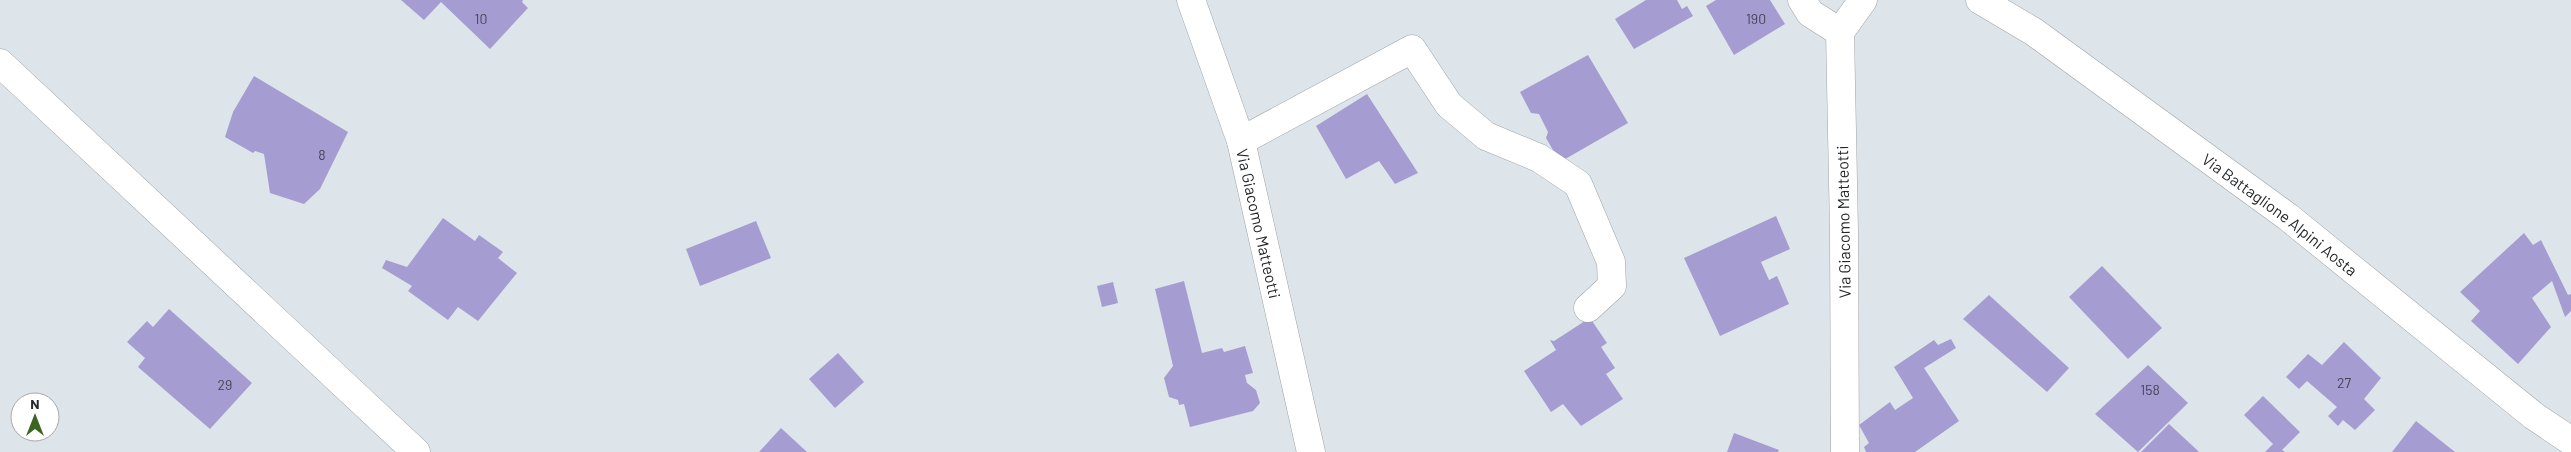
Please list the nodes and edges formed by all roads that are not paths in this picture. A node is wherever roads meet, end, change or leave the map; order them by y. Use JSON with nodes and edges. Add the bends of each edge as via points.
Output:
{"nodes":[{"id":1,"x":1191,"y":0,"type":"edge"},
{"id":2,"x":1802,"y":0,"type":"edge"},
{"id":3,"x":1863,"y":0,"type":"edge"},
{"id":4,"x":1980,"y":0,"type":"edge"},
{"id":5,"x":1840,"y":32,"type":"junction"},
{"id":6,"x":0,"y":62,"type":"edge"},
{"id":7,"x":1241,"y":141,"type":"junction"},
{"id":8,"x":1588,"y":308,"type":"dead end"},
{"id":9,"x":2571,"y":441,"type":"edge"},
{"id":10,"x":416,"y":452,"type":"edge"},
{"id":11,"x":1311,"y":452,"type":"edge"},
{"id":12,"x":1845,"y":452,"type":"edge"}],
"edges":[{"from":1,"to":7,"type":"street","name":"Via Giacomo Matteotti"},
{"from":2,"to":5,"type":"street","via":[[1810,13]]},
{"from":3,"to":5,"type":"street"},
{"from":4,"to":9,"type":"street","name":"Via Battaglione Alpini Aosta","via":[[2034,32],[2288,217],[2534,416]]},
{"from":5,"to":12,"type":"street","name":"Via Giacomo Matteotti"},
{"from":6,"to":10,"type":"street"},
{"from":7,"to":8,"type":"street","via":[[1412,49],[1449,105],[1486,136],[1539,158],[1578,184],[1611,262],[1612,286]]},
{"from":7,"to":11,"type":"street","name":"Via Giacomo Matteotti"}]}
